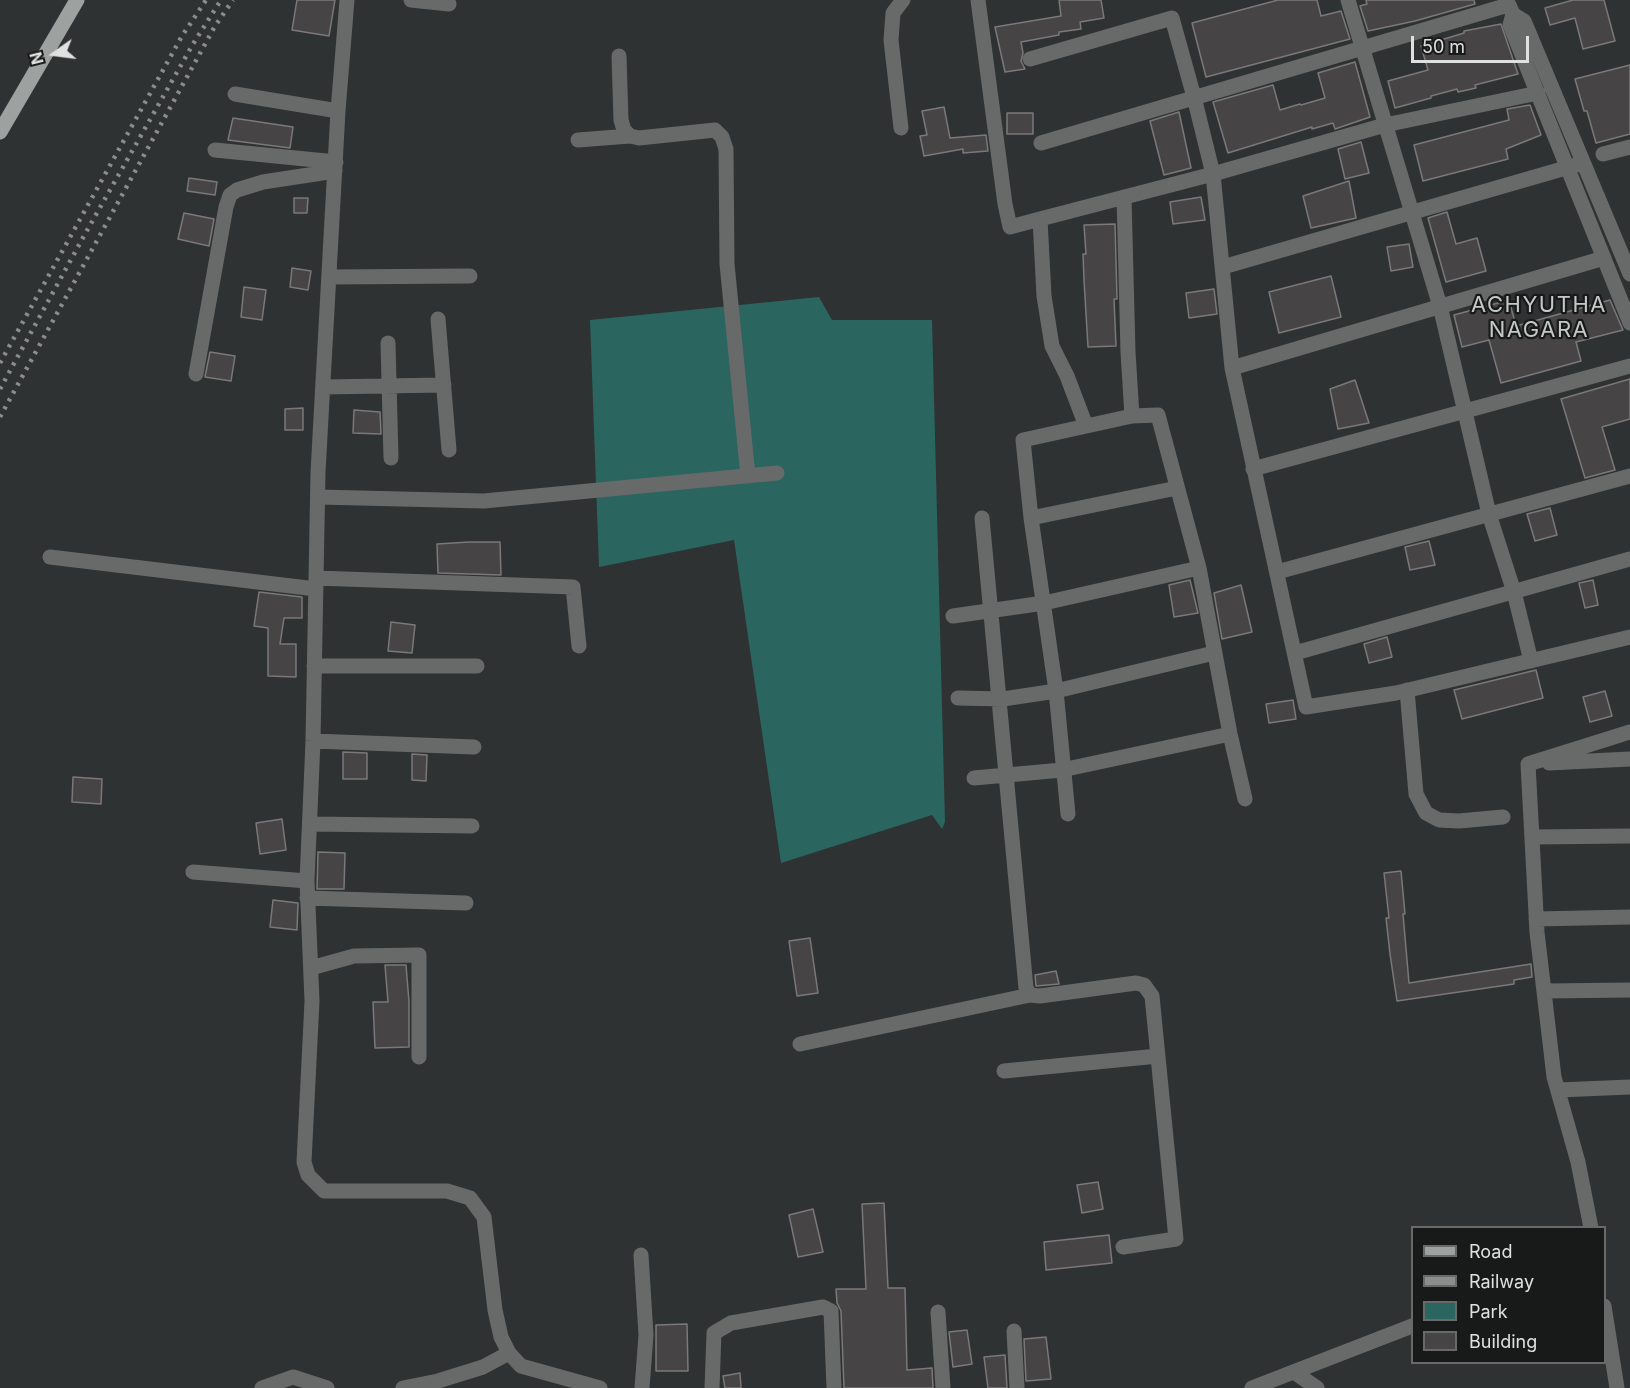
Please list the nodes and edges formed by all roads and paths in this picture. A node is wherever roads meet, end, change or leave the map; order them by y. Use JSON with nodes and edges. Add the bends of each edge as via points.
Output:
{"nodes":[{"id":1,"x":77,"y":0,"type":"edge"},
{"id":2,"x":347,"y":0,"type":"edge"},
{"id":3,"x":411,"y":0,"type":"edge"},
{"id":4,"x":903,"y":0,"type":"edge"},
{"id":5,"x":978,"y":0,"type":"edge"},
{"id":6,"x":1348,"y":0,"type":"edge"},
{"id":7,"x":449,"y":4,"type":"dead end"},
{"id":8,"x":1509,"y":6,"type":"edge"},
{"id":9,"x":1363,"y":47,"type":"junction"},
{"id":10,"x":619,"y":56,"type":"dead end"},
{"id":11,"x":1030,"y":59,"type":"dead end"},
{"id":12,"x":1538,"y":93,"type":"junction"},
{"id":13,"x":235,"y":94,"type":"dead end"},
{"id":14,"x":1194,"y":97,"type":"junction"},
{"id":15,"x":338,"y":111,"type":"junction"},
{"id":16,"x":1385,"y":125,"type":"junction"},
{"id":17,"x":901,"y":128,"type":"dead end"},
{"id":18,"x":0,"y":132,"type":"edge"},
{"id":19,"x":630,"y":136,"type":"junction"},
{"id":20,"x":578,"y":140,"type":"dead end"},
{"id":21,"x":1041,"y":143,"type":"dead end"},
{"id":22,"x":1630,"y":147,"type":"edge"},
{"id":23,"x":215,"y":150,"type":"dead end"},
{"id":24,"x":1603,"y":154,"type":"dead end"},
{"id":25,"x":1583,"y":163,"type":"junction"},
{"id":26,"x":335,"y":166,"type":"junction"},
{"id":27,"x":1568,"y":169,"type":"junction"},
{"id":28,"x":1213,"y":174,"type":"junction"},
{"id":29,"x":1124,"y":197,"type":"junction"},
{"id":30,"x":1412,"y":213,"type":"junction"},
{"id":31,"x":1040,"y":219,"type":"junction"},
{"id":32,"x":1604,"y":258,"type":"junction"},
{"id":33,"x":1222,"y":267,"type":"junction"},
{"id":34,"x":1630,"y":274,"type":"edge"},
{"id":35,"x":470,"y":276,"type":"dead end"},
{"id":36,"x":329,"y":277,"type":"junction"},
{"id":37,"x":1440,"y":306,"type":"junction"},
{"id":38,"x":438,"y":319,"type":"dead end"},
{"id":39,"x":1630,"y":323,"type":"edge"},
{"id":40,"x":388,"y":343,"type":"dead end"},
{"id":41,"x":1630,"y":366,"type":"edge"},
{"id":42,"x":1232,"y":368,"type":"junction"},
{"id":43,"x":196,"y":374,"type":"dead end"},
{"id":44,"x":444,"y":385,"type":"junction"},
{"id":45,"x":389,"y":386,"type":"junction"},
{"id":46,"x":323,"y":387,"type":"junction"},
{"id":47,"x":1464,"y":411,"type":"junction"},
{"id":48,"x":1132,"y":416,"type":"junction"},
{"id":49,"x":1086,"y":426,"type":"junction"},
{"id":50,"x":449,"y":450,"type":"dead end"},
{"id":51,"x":391,"y":458,"type":"dead end"},
{"id":52,"x":1253,"y":469,"type":"junction"},
{"id":53,"x":777,"y":473,"type":"dead end"},
{"id":54,"x":748,"y":476,"type":"junction"},
{"id":55,"x":1630,"y":476,"type":"edge"},
{"id":56,"x":1177,"y":488,"type":"junction"},
{"id":57,"x":318,"y":497,"type":"junction"},
{"id":58,"x":1489,"y":514,"type":"junction"},
{"id":59,"x":982,"y":518,"type":"dead end"},
{"id":60,"x":1031,"y":518,"type":"junction"},
{"id":61,"x":50,"y":556,"type":"dead end"},
{"id":62,"x":1630,"y":559,"type":"edge"},
{"id":63,"x":1199,"y":568,"type":"junction"},
{"id":64,"x":1276,"y":572,"type":"junction"},
{"id":65,"x":316,"y":584,"type":"junction"},
{"id":66,"x":1514,"y":592,"type":"junction"},
{"id":67,"x":1044,"y":603,"type":"junction"},
{"id":68,"x":992,"y":611,"type":"junction"},
{"id":69,"x":953,"y":616,"type":"dead end"},
{"id":70,"x":1630,"y":638,"type":"edge"},
{"id":71,"x":579,"y":646,"type":"dead end"},
{"id":72,"x":1214,"y":653,"type":"junction"},
{"id":73,"x":1295,"y":653,"type":"junction"},
{"id":74,"x":1532,"y":661,"type":"junction"},
{"id":75,"x":314,"y":666,"type":"junction"},
{"id":76,"x":477,"y":666,"type":"dead end"},
{"id":77,"x":1407,"y":690,"type":"junction"},
{"id":78,"x":1056,"y":691,"type":"junction"},
{"id":79,"x":958,"y":698,"type":"dead end"},
{"id":80,"x":1000,"y":699,"type":"junction"},
{"id":81,"x":1630,"y":732,"type":"edge"},
{"id":82,"x":1230,"y":734,"type":"junction"},
{"id":83,"x":313,"y":741,"type":"junction"},
{"id":84,"x":474,"y":747,"type":"dead end"},
{"id":85,"x":1630,"y":759,"type":"edge"},
{"id":86,"x":1528,"y":764,"type":"junction"},
{"id":87,"x":1062,"y":770,"type":"junction"},
{"id":88,"x":1007,"y":775,"type":"junction"},
{"id":89,"x":974,"y":778,"type":"dead end"},
{"id":90,"x":1245,"y":799,"type":"dead end"},
{"id":91,"x":1068,"y":814,"type":"dead end"},
{"id":92,"x":1503,"y":816,"type":"dead end"},
{"id":93,"x":310,"y":824,"type":"junction"},
{"id":94,"x":472,"y":826,"type":"dead end"},
{"id":95,"x":1630,"y":836,"type":"edge"},
{"id":96,"x":1532,"y":837,"type":"junction"},
{"id":97,"x":193,"y":872,"type":"dead end"},
{"id":98,"x":307,"y":881,"type":"junction"},
{"id":99,"x":307,"y":898,"type":"junction"},
{"id":100,"x":466,"y":903,"type":"dead end"},
{"id":101,"x":1630,"y":917,"type":"edge"},
{"id":102,"x":1536,"y":919,"type":"junction"},
{"id":103,"x":311,"y":968,"type":"junction"},
{"id":104,"x":1630,"y":990,"type":"edge"},
{"id":105,"x":1545,"y":991,"type":"junction"},
{"id":106,"x":1030,"y":995,"type":"junction"},
{"id":107,"x":800,"y":1044,"type":"dead end"},
{"id":108,"x":1158,"y":1056,"type":"junction"},
{"id":109,"x":419,"y":1057,"type":"dead end"},
{"id":110,"x":1004,"y":1071,"type":"dead end"},
{"id":111,"x":1630,"y":1088,"type":"edge"},
{"id":112,"x":1558,"y":1090,"type":"junction"},
{"id":113,"x":1591,"y":1226,"type":"edge"},
{"id":114,"x":1123,"y":1247,"type":"dead end"},
{"id":115,"x":641,"y":1255,"type":"dead end"},
{"id":116,"x":938,"y":1312,"type":"dead end"},
{"id":117,"x":1606,"y":1313,"type":"edge"},
{"id":118,"x":1411,"y":1327,"type":"edge"},
{"id":119,"x":1014,"y":1331,"type":"dead end"},
{"id":120,"x":508,"y":1353,"type":"junction"},
{"id":121,"x":1294,"y":1372,"type":"junction"},
{"id":122,"x":262,"y":1388,"type":"edge"},
{"id":123,"x":327,"y":1388,"type":"edge"},
{"id":124,"x":403,"y":1388,"type":"edge"},
{"id":125,"x":600,"y":1388,"type":"edge"},
{"id":126,"x":642,"y":1388,"type":"edge"},
{"id":127,"x":712,"y":1388,"type":"edge"},
{"id":128,"x":834,"y":1388,"type":"edge"},
{"id":129,"x":944,"y":1388,"type":"edge"},
{"id":130,"x":1017,"y":1388,"type":"edge"},
{"id":131,"x":1252,"y":1388,"type":"edge"},
{"id":132,"x":1317,"y":1388,"type":"edge"},
{"id":133,"x":1617,"y":1388,"type":"edge"}],
"edges":[{"from":1,"to":18,"type":"main road"},
{"from":2,"to":15,"type":"street"},
{"from":3,"to":7,"type":"street"},
{"from":4,"to":17,"type":"street","via":[[893,13],[891,40]]},
{"from":5,"to":31,"type":"street","via":[[1010,227]]},
{"from":6,"to":9,"type":"street"},
{"from":8,"to":9,"type":"street"},
{"from":8,"to":12,"type":"street","via":[[1510,25]]},
{"from":8,"to":25,"type":"street","via":[[1524,21]]},
{"from":9,"to":14,"type":"street"},
{"from":9,"to":16,"type":"street"},
{"from":10,"to":19,"type":"street","via":[[621,120]]},
{"from":11,"to":14,"type":"street","via":[[1172,18]]},
{"from":12,"to":16,"type":"street"},
{"from":12,"to":27,"type":"street"},
{"from":13,"to":15,"type":"street"},
{"from":14,"to":21,"type":"street"},
{"from":14,"to":28,"type":"street"},
{"from":15,"to":26,"type":"street"},
{"from":16,"to":28,"type":"street"},
{"from":16,"to":30,"type":"street"},
{"from":19,"to":20,"type":"street"},
{"from":19,"to":54,"type":"street","via":[[715,130],[722,137],[726,149],[727,264]]},
{"from":22,"to":24,"type":"street"},
{"from":23,"to":26,"type":"street"},
{"from":25,"to":27,"type":"street"},
{"from":25,"to":34,"type":"street"},
{"from":26,"to":36,"type":"street"},
{"from":26,"to":43,"type":"street","via":[[263,182],[230,195]]},
{"from":27,"to":30,"type":"street"},
{"from":27,"to":32,"type":"street"},
{"from":28,"to":29,"type":"street"},
{"from":28,"to":33,"type":"street"},
{"from":29,"to":31,"type":"street"},
{"from":29,"to":48,"type":"street"},
{"from":30,"to":33,"type":"street"},
{"from":30,"to":37,"type":"street"},
{"from":31,"to":49,"type":"street","via":[[1044,296],[1052,346]]},
{"from":32,"to":37,"type":"street"},
{"from":32,"to":39,"type":"street"},
{"from":33,"to":42,"type":"street"},
{"from":35,"to":36,"type":"street"},
{"from":36,"to":46,"type":"street"},
{"from":37,"to":42,"type":"street"},
{"from":37,"to":47,"type":"street"},
{"from":38,"to":44,"type":"street"},
{"from":40,"to":45,"type":"street"},
{"from":41,"to":47,"type":"street"},
{"from":42,"to":52,"type":"street"},
{"from":44,"to":45,"type":"street"},
{"from":44,"to":50,"type":"street"},
{"from":45,"to":46,"type":"street"},
{"from":45,"to":51,"type":"street"},
{"from":46,"to":57,"type":"street"},
{"from":47,"to":52,"type":"street"},
{"from":47,"to":58,"type":"street"},
{"from":48,"to":49,"type":"street"},
{"from":48,"to":56,"type":"street","via":[[1158,414]]},
{"from":49,"to":60,"type":"street","via":[[1023,440]]},
{"from":52,"to":64,"type":"street"},
{"from":53,"to":54,"type":"street"},
{"from":54,"to":57,"type":"street","via":[[484,501]]},
{"from":55,"to":58,"type":"street"},
{"from":56,"to":60,"type":"street"},
{"from":56,"to":63,"type":"street"},
{"from":57,"to":65,"type":"street"},
{"from":58,"to":64,"type":"street"},
{"from":58,"to":66,"type":"street"},
{"from":59,"to":68,"type":"street"},
{"from":60,"to":67,"type":"street"},
{"from":61,"to":65,"type":"street"},
{"from":62,"to":66,"type":"street"},
{"from":63,"to":67,"type":"street"},
{"from":63,"to":72,"type":"street"},
{"from":64,"to":73,"type":"street"},
{"from":65,"to":71,"type":"street","via":[[573,587]]},
{"from":65,"to":75,"type":"street"},
{"from":66,"to":73,"type":"street"},
{"from":66,"to":74,"type":"street"},
{"from":67,"to":68,"type":"street"},
{"from":67,"to":78,"type":"street"},
{"from":68,"to":69,"type":"street"},
{"from":68,"to":80,"type":"street"},
{"from":70,"to":74,"type":"street"},
{"from":72,"to":78,"type":"street"},
{"from":72,"to":82,"type":"street"},
{"from":73,"to":77,"type":"street","via":[[1306,707]]},
{"from":74,"to":77,"type":"street"},
{"from":75,"to":76,"type":"street"},
{"from":75,"to":83,"type":"street"},
{"from":77,"to":92,"type":"street","via":[[1416,794],[1426,813],[1439,820],[1459,821]]},
{"from":78,"to":80,"type":"street"},
{"from":78,"to":87,"type":"street"},
{"from":79,"to":80,"type":"street"},
{"from":80,"to":88,"type":"street"},
{"from":81,"to":86,"type":"street"},
{"from":82,"to":87,"type":"street"},
{"from":82,"to":90,"type":"street"},
{"from":83,"to":84,"type":"street"},
{"from":83,"to":93,"type":"street"},
{"from":85,"to":86,"type":"street"},
{"from":86,"to":96,"type":"street"},
{"from":87,"to":88,"type":"street"},
{"from":87,"to":91,"type":"street"},
{"from":88,"to":89,"type":"street"},
{"from":88,"to":106,"type":"street","via":[[1026,988]]},
{"from":93,"to":94,"type":"street"},
{"from":93,"to":98,"type":"street"},
{"from":95,"to":96,"type":"street"},
{"from":96,"to":102,"type":"street"},
{"from":97,"to":98,"type":"street"},
{"from":98,"to":99,"type":"street"},
{"from":99,"to":100,"type":"street"},
{"from":99,"to":103,"type":"street"},
{"from":101,"to":102,"type":"street"},
{"from":102,"to":105,"type":"street"},
{"from":103,"to":109,"type":"street","via":[[354,956],[419,955]]},
{"from":103,"to":120,"type":"street","via":[[304,1162],[308,1175],[324,1191],[447,1191],[470,1198],[484,1217],[495,1310]]},
{"from":104,"to":105,"type":"street"},
{"from":105,"to":112,"type":"street"},
{"from":106,"to":107,"type":"street"},
{"from":106,"to":108,"type":"street","via":[[1136,982],[1144,985],[1152,996]]},
{"from":108,"to":110,"type":"street"},
{"from":108,"to":114,"type":"street","via":[[1176,1239]]},
{"from":111,"to":112,"type":"street"},
{"from":112,"to":113,"type":"street"},
{"from":115,"to":126,"type":"street","via":[[646,1335]]},
{"from":116,"to":129,"type":"street"},
{"from":117,"to":133,"type":"street"},
{"from":118,"to":121,"type":"street"},
{"from":119,"to":130,"type":"street"},
{"from":120,"to":124,"type":"street","via":[[483,1367]]},
{"from":120,"to":125,"type":"street","via":[[521,1366]]},
{"from":121,"to":131,"type":"street"},
{"from":121,"to":132,"type":"street"},
{"from":122,"to":123,"type":"street","via":[[293,1377]]},
{"from":127,"to":128,"type":"street","via":[[714,1333],[731,1323],[823,1307],[831,1311]]}]}
